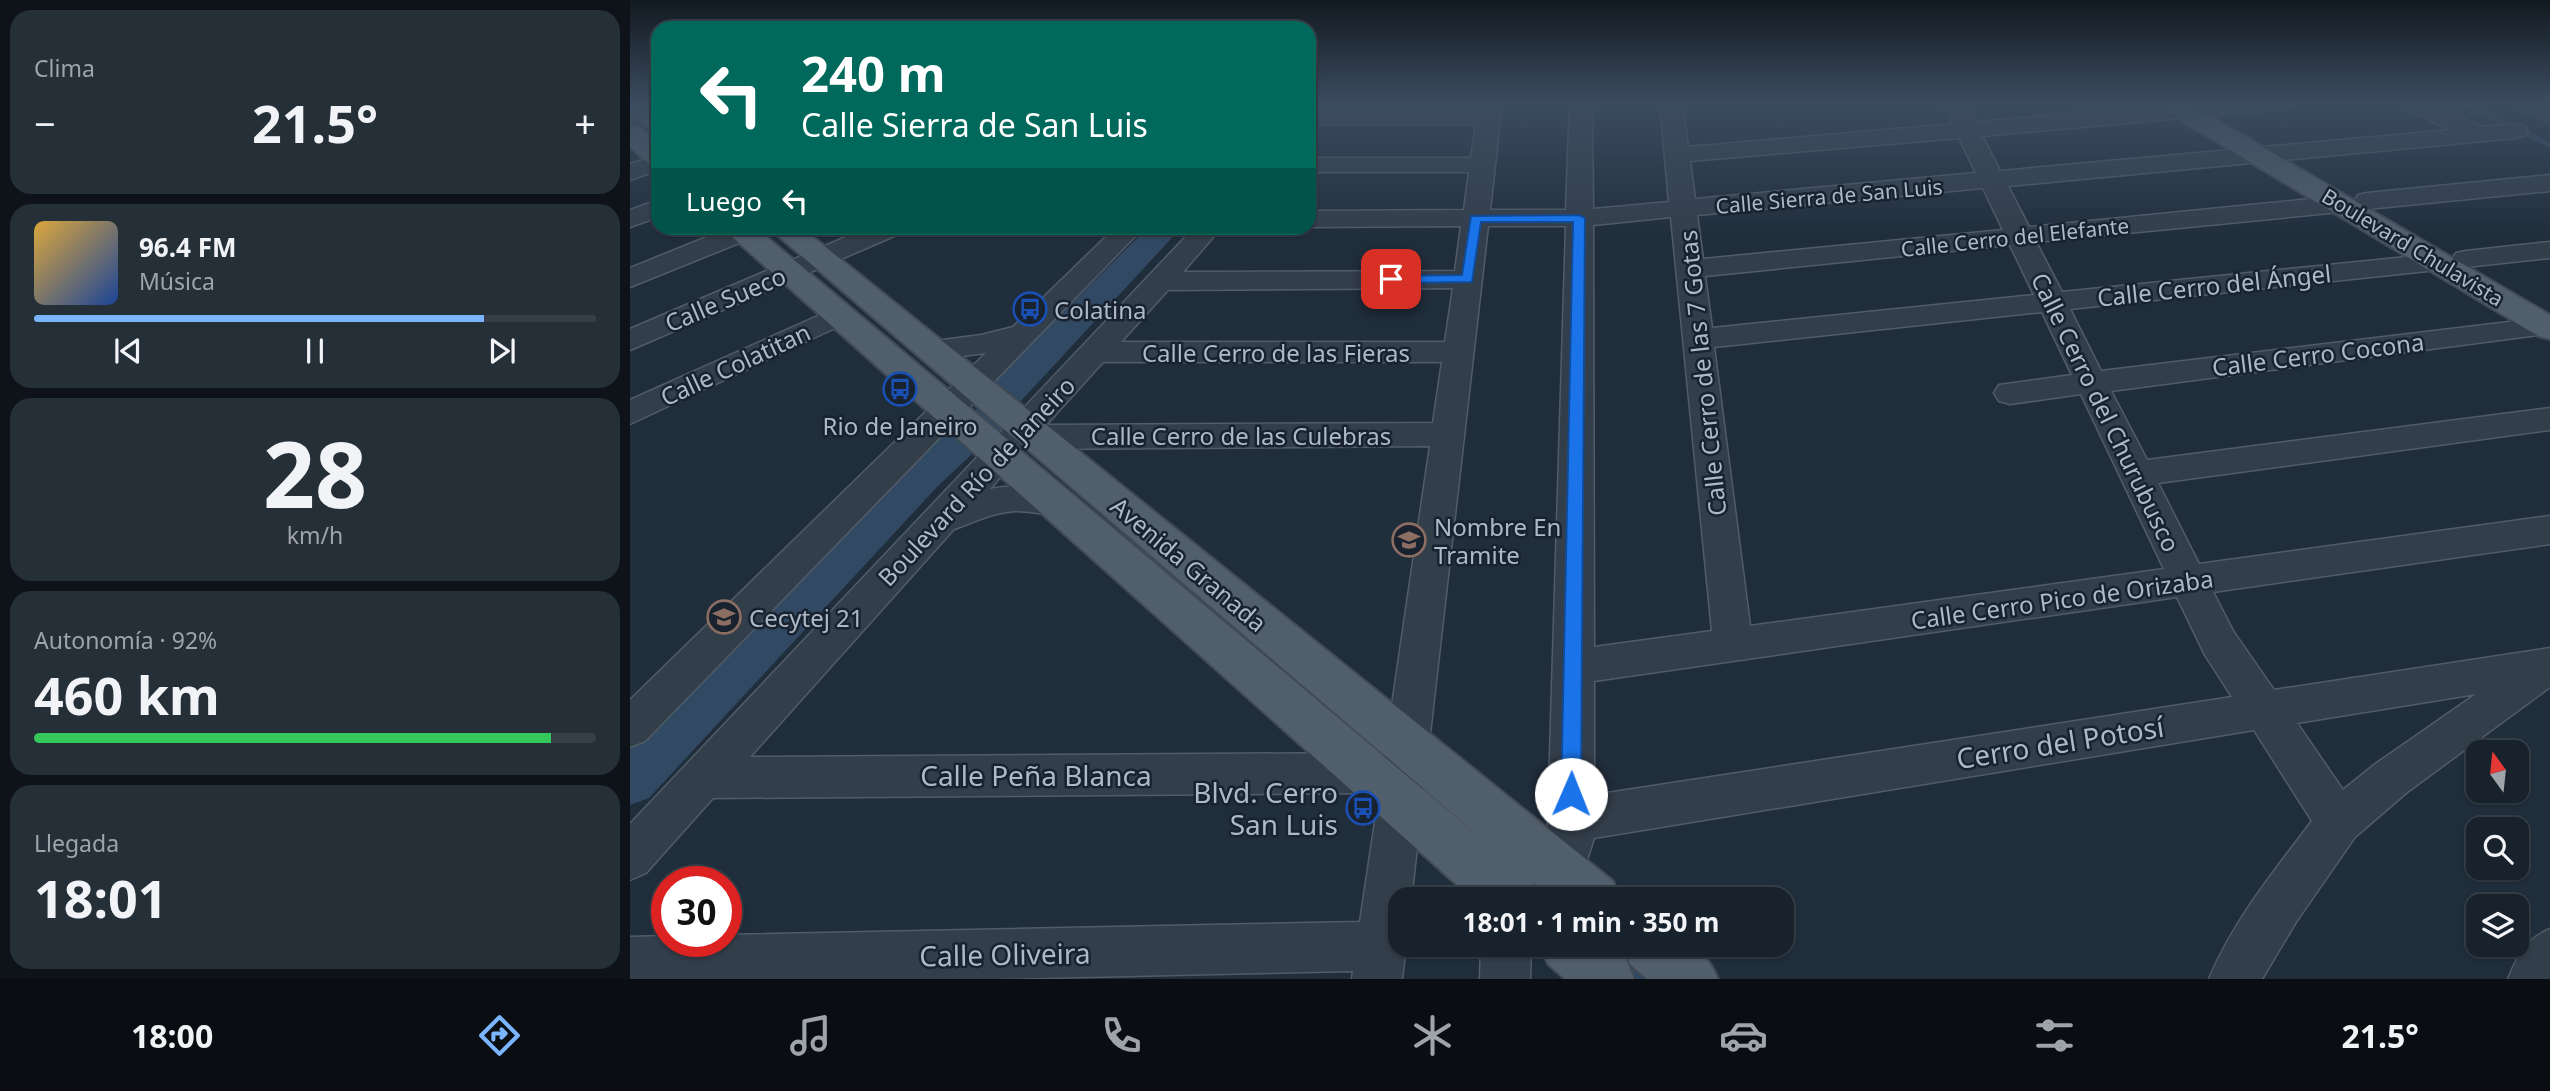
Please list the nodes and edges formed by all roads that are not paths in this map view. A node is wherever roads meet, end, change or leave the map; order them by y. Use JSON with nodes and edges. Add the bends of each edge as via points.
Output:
{"nodes":[{"id":1,"x":1485,"y":148,"type":"edge"},
{"id":2,"x":1580,"y":148,"type":"edge"},
{"id":3,"x":1676,"y":148,"type":"edge"},
{"id":4,"x":1730,"y":148,"type":"edge"},
{"id":5,"x":1977,"y":148,"type":"edge"},
{"id":6,"x":2259,"y":148,"type":"edge"},
{"id":7,"x":2347,"y":148,"type":"edge"},
{"id":8,"x":1677,"y":155,"type":"junction"},
{"id":9,"x":2271,"y":155,"type":"junction"},
{"id":10,"x":651,"y":163,"type":"edge"},
{"id":11,"x":1316,"y":165,"type":"edge"},
{"id":12,"x":1483,"y":165,"type":"junction"},
{"id":13,"x":630,"y":172,"type":"edge"},
{"id":14,"x":1993,"y":180,"type":"junction"},
{"id":15,"x":2550,"y":183,"type":"edge"},
{"id":16,"x":2354,"y":203,"type":"junction"},
{"id":17,"x":1684,"y":209,"type":"junction"},
{"id":18,"x":651,"y":211,"type":"edge"},
{"id":19,"x":1579,"y":218,"type":"junction"},
{"id":20,"x":630,"y":219,"type":"edge"},
{"id":21,"x":1316,"y":219,"type":"edge"},
{"id":22,"x":1476,"y":219,"type":"junction"},
{"id":23,"x":728,"y":235,"type":"edge"},
{"id":24,"x":753,"y":235,"type":"edge"},
{"id":25,"x":788,"y":235,"type":"edge"},
{"id":26,"x":872,"y":235,"type":"edge"},
{"id":27,"x":1123,"y":235,"type":"edge"},
{"id":28,"x":1201,"y":235,"type":"edge"},
{"id":29,"x":2020,"y":236,"type":"junction"},
{"id":30,"x":2550,"y":250,"type":"edge"},
{"id":31,"x":2466,"y":259,"type":"junction"},
{"id":32,"x":2437,"y":262,"type":"junction"},
{"id":33,"x":804,"y":264,"type":"junction"},
{"id":34,"x":1690,"y":269,"type":"junction"},
{"id":35,"x":630,"y":278,"type":"edge"},
{"id":36,"x":1468,"y":279,"type":"junction"},
{"id":37,"x":1158,"y":281,"type":"junction"},
{"id":38,"x":2052,"y":302,"type":"junction"},
{"id":39,"x":840,"y":315,"type":"junction"},
{"id":40,"x":2548,"y":320,"type":"edge"},
{"id":41,"x":1023,"y":334,"type":"junction"},
{"id":42,"x":1698,"y":339,"type":"junction"},
{"id":43,"x":630,"y":340,"type":"edge"},
{"id":44,"x":931,"y":350,"type":"junction"},
{"id":45,"x":1094,"y":352,"type":"junction"},
{"id":46,"x":1458,"y":352,"type":"junction"},
{"id":47,"x":2091,"y":382,"type":"junction"},
{"id":48,"x":2010,"y":393,"type":"dead end"},
{"id":49,"x":960,"y":396,"type":"junction"},
{"id":50,"x":630,"y":413,"type":"edge"},
{"id":51,"x":2550,"y":419,"type":"edge"},
{"id":52,"x":1447,"y":434,"type":"junction"},
{"id":53,"x":1020,"y":439,"type":"junction"},
{"id":54,"x":2136,"y":474,"type":"junction"},
{"id":55,"x":1058,"y":503,"type":"junction"},
{"id":56,"x":937,"y":523,"type":"junction"},
{"id":57,"x":2550,"y":530,"type":"edge"},
{"id":58,"x":2189,"y":581,"type":"junction"},
{"id":59,"x":1733,"y":645,"type":"junction"},
{"id":60,"x":2550,"y":665,"type":"edge"},
{"id":61,"x":1573,"y":667,"type":"junction"},
{"id":62,"x":2264,"y":710,"type":"junction"},
{"id":63,"x":630,"y":728,"type":"edge"},
{"id":64,"x":1407,"y":744,"type":"junction"},
{"id":65,"x":703,"y":778,"type":"junction"},
{"id":66,"x":1384,"y":787,"type":"junction"},
{"id":67,"x":1571,"y":820,"type":"junction"},
{"id":68,"x":2339,"y":822,"type":"junction"},
{"id":69,"x":630,"y":858,"type":"edge"},
{"id":70,"x":1498,"y":887,"type":"edge"},
{"id":71,"x":1580,"y":887,"type":"edge"},
{"id":72,"x":1582,"y":887,"type":"edge"},
{"id":73,"x":2550,"y":954,"type":"edge"},
{"id":74,"x":1506,"y":957,"type":"edge"},
{"id":75,"x":1581,"y":957,"type":"edge"},
{"id":76,"x":1663,"y":957,"type":"edge"},
{"id":77,"x":630,"y":962,"type":"edge"},
{"id":78,"x":1379,"y":962,"type":"edge"},
{"id":79,"x":1505,"y":979,"type":"edge"},
{"id":80,"x":1606,"y":979,"type":"edge"},
{"id":81,"x":1690,"y":979,"type":"edge"},
{"id":82,"x":2234,"y":979,"type":"edge"},
{"id":83,"x":2533,"y":979,"type":"edge"}],
"edges":[{"from":1,"to":12,"type":"street"},
{"from":2,"to":19,"type":"street"},
{"from":3,"to":8,"type":"street","name":"Calle Cerro de las 7 Gotas"},
{"from":4,"to":8,"type":"street"},
{"from":5,"to":14,"type":"street","name":"Calle Cerro del Churubusco"},
{"from":6,"to":9,"type":"main road","name":"Boulevard Chulavista"},
{"from":7,"to":9,"type":"street","name":"Calle Sierra de San Luis"},
{"from":8,"to":17,"type":"street","name":"Calle Cerro de las 7 Gotas"},
{"from":9,"to":14,"type":"street","name":"Calle Sierra de San Luis"},
{"from":9,"to":16,"type":"main road","name":"Boulevard Chulavista"},
{"from":10,"to":13,"type":"street"},
{"from":11,"to":12,"type":"street"},
{"from":12,"to":22,"type":"street"},
{"from":14,"to":17,"type":"street","name":"Calle Sierra de San Luis"},
{"from":14,"to":29,"type":"street","name":"Calle Cerro del Churubusco"},
{"from":15,"to":16,"type":"street","name":"Calle Cerro del Elefante"},
{"from":16,"to":29,"type":"street","name":"Calle Cerro del Elefante"},
{"from":16,"to":31,"type":"main road","name":"Boulevard Chulavista"},
{"from":16,"to":32,"type":"main road","name":"Boulevard Chulavista"},
{"from":17,"to":19,"type":"street","name":"Calle Sierra de San Luis"},
{"from":17,"to":34,"type":"street","name":"Calle Cerro de las 7 Gotas"},
{"from":18,"to":20,"type":"street"},
{"from":19,"to":22,"type":"street","name":"Calle Sierra de San Luis"},
{"from":19,"to":61,"type":"street"},
{"from":21,"to":22,"type":"street","name":"Calle Sierra de San Luis"},
{"from":22,"to":36,"type":"street"},
{"from":23,"to":35,"type":"street"},
{"from":24,"to":33,"type":"main road","name":"Avenida Granada"},
{"from":25,"to":33,"type":"main road","name":"Avenida Granada"},
{"from":26,"to":33,"type":"street","name":"Calle Sueco"},
{"from":27,"to":41,"type":"street"},
{"from":28,"to":37,"type":"street","name":"Boulevard Río de Janeiro"},
{"from":29,"to":34,"type":"street","name":"Calle Cerro del Elefante"},
{"from":29,"to":38,"type":"street","name":"Calle Cerro del Churubusco"},
{"from":30,"to":31,"type":"street"},
{"from":31,"to":40,"type":"main road","name":"Boulevard Chulavista"},
{"from":32,"to":38,"type":"street","name":"Calle Cerro del Ángel"},
{"from":32,"to":40,"type":"main road","name":"Boulevard Chulavista"},
{"from":33,"to":39,"type":"main road","name":"Avenida Granada"},
{"from":33,"to":43,"type":"street","name":"Calle Sueco"},
{"from":33,"to":44,"type":"main road","name":"Avenida Granada"},
{"from":34,"to":42,"type":"street","name":"Calle Cerro de las 7 Gotas"},
{"from":36,"to":37,"type":"street"},
{"from":36,"to":46,"type":"street"},
{"from":37,"to":45,"type":"street","name":"Boulevard Río de Janeiro"},
{"from":38,"to":42,"type":"street","name":"Calle Cerro del Ángel"},
{"from":38,"to":47,"type":"street","name":"Calle Cerro del Churubusco"},
{"from":39,"to":49,"type":"main road","name":"Avenida Granada"},
{"from":39,"to":50,"type":"street","name":"Calle Colatitan"},
{"from":40,"to":47,"type":"street","name":"Calle Cerro Cocona"},
{"from":41,"to":44,"type":"street","via":[[981,345]]},
{"from":41,"to":49,"type":"street"},
{"from":42,"to":59,"type":"street","name":"Calle Cerro de las 7 Gotas"},
{"from":44,"to":49,"type":"main road","name":"Avenida Granada"},
{"from":45,"to":46,"type":"street","name":"Calle Cerro de las Fieras"},
{"from":45,"to":53,"type":"street","name":"Boulevard Río de Janeiro"},
{"from":46,"to":52,"type":"street"},
{"from":47,"to":48,"type":"street","name":"Calle Cerro Cocona"},
{"from":47,"to":54,"type":"street","name":"Calle Cerro del Churubusco"},
{"from":49,"to":53,"type":"main road","name":"Avenida Granada"},
{"from":49,"to":63,"type":"street"},
{"from":51,"to":54,"type":"street"},
{"from":52,"to":53,"type":"street","name":"Calle Cerro de las Culebras"},
{"from":52,"to":64,"type":"street"},
{"from":53,"to":55,"type":"main road","name":"Avenida Granada"},
{"from":53,"to":56,"type":"street","name":"Boulevard Río de Janeiro"},
{"from":53,"to":64,"type":"main road","name":"Avenida Granada"},
{"from":54,"to":58,"type":"street","name":"Calle Cerro del Churubusco"},
{"from":55,"to":56,"type":"street","via":[[1010,497],[971,507]]},
{"from":55,"to":66,"type":"main road","name":"Avenida Granada"},
{"from":56,"to":65,"type":"street","name":"Boulevard Río de Janeiro"},
{"from":57,"to":58,"type":"street","name":"Calle Cerro Pico de Orizaba"},
{"from":58,"to":59,"type":"street","name":"Calle Cerro Pico de Orizaba"},
{"from":58,"to":62,"type":"street","name":"Calle Cerro del Churubusco","via":[[2219,643]]},
{"from":59,"to":61,"type":"street","name":"Calle Cerro Pico de Orizaba"},
{"from":60,"to":62,"type":"street","name":"Cerro del Potosí"},
{"from":60,"to":68,"type":"street","via":[[2390,779]]},
{"from":61,"to":67,"type":"street"},
{"from":62,"to":67,"type":"street","name":"Cerro del Potosí"},
{"from":62,"to":68,"type":"street","name":"Calle Cerro del Churubusco"},
{"from":64,"to":66,"type":"street"},
{"from":64,"to":71,"type":"main road","name":"Avenida Granada"},
{"from":65,"to":66,"type":"street","name":"Calle Peña Blanca"},
{"from":65,"to":69,"type":"street","name":"Boulevard Río de Janeiro"},
{"from":66,"to":70,"type":"main road","name":"Avenida Granada"},
{"from":66,"to":78,"type":"street"},
{"from":67,"to":72,"type":"street"},
{"from":68,"to":82,"type":"street","via":[[2279,905]]},
{"from":73,"to":83,"type":"street"},
{"from":74,"to":79,"type":"street"},
{"from":75,"to":80,"type":"main road"},
{"from":76,"to":81,"type":"main road"},
{"from":77,"to":78,"type":"street","name":"Calle Oliveira"}]}
